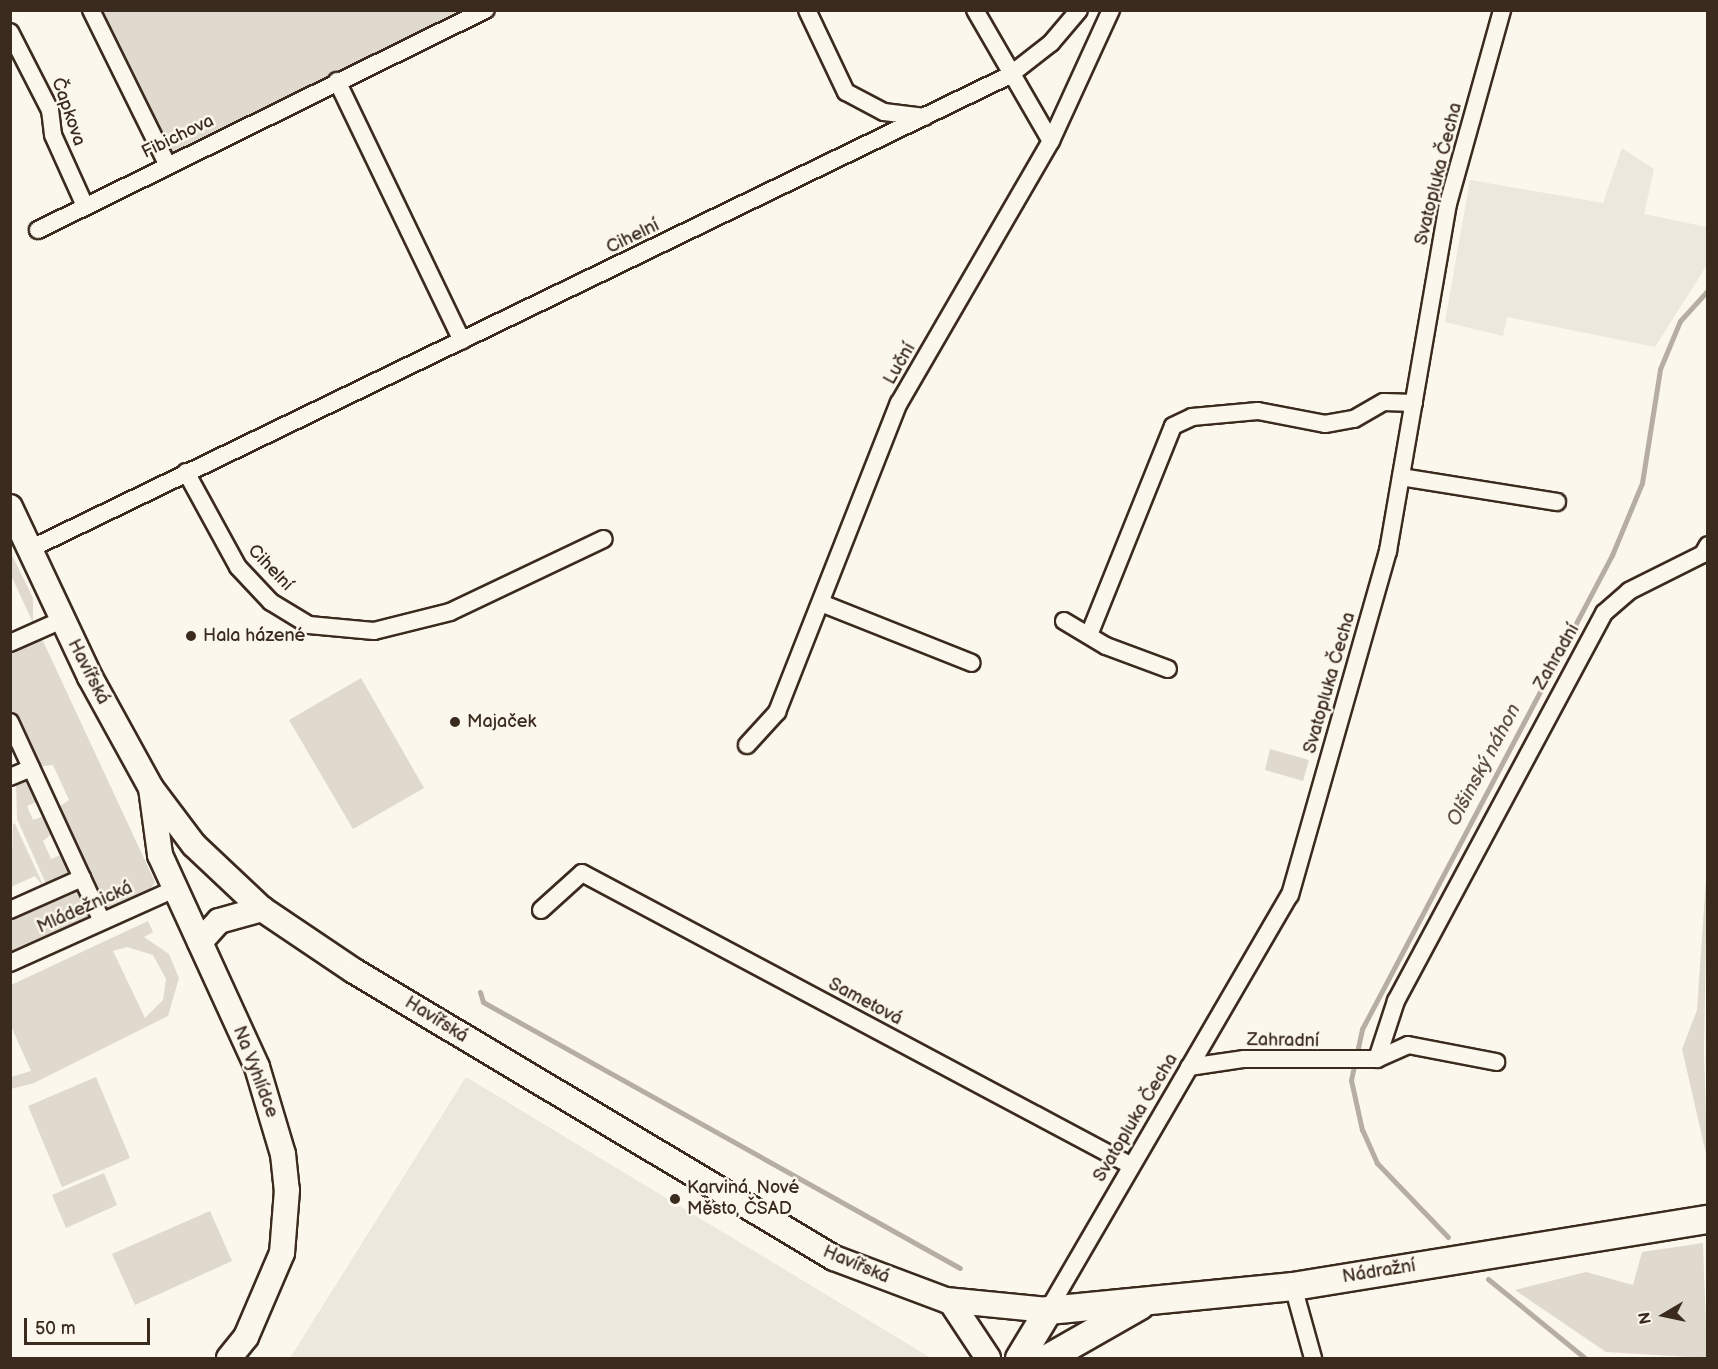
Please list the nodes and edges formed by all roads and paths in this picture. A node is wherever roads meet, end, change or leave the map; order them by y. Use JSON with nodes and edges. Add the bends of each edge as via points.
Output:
{"nodes":[{"id":1,"x":91,"y":10,"type":"edge"},
{"id":2,"x":486,"y":10,"type":"edge"},
{"id":3,"x":807,"y":10,"type":"edge"},
{"id":4,"x":975,"y":10,"type":"edge"},
{"id":5,"x":1079,"y":10,"type":"edge"},
{"id":6,"x":1111,"y":10,"type":"edge"},
{"id":7,"x":1502,"y":10,"type":"edge"},
{"id":8,"x":10,"y":32,"type":"edge"},
{"id":9,"x":1010,"y":75,"type":"junction"},
{"id":10,"x":337,"y":81,"type":"junction"},
{"id":11,"x":926,"y":117,"type":"junction"},
{"id":12,"x":1051,"y":141,"type":"junction"},
{"id":13,"x":167,"y":164,"type":"junction"},
{"id":14,"x":85,"y":206,"type":"junction"},
{"id":15,"x":38,"y":231,"type":"dead end"},
{"id":16,"x":462,"y":341,"type":"junction"},
{"id":17,"x":1414,"y":403,"type":"junction"},
{"id":18,"x":186,"y":472,"type":"junction"},
{"id":19,"x":1401,"y":477,"type":"junction"},
{"id":20,"x":1557,"y":502,"type":"dead end"},
{"id":21,"x":10,"y":507,"type":"edge"},
{"id":22,"x":604,"y":539,"type":"dead end"},
{"id":23,"x":1707,"y":545,"type":"edge"},
{"id":24,"x":30,"y":549,"type":"junction"},
{"id":25,"x":821,"y":603,"type":"junction"},
{"id":26,"x":62,"y":620,"type":"junction"},
{"id":27,"x":1064,"y":621,"type":"dead end"},
{"id":28,"x":1089,"y":635,"type":"junction"},
{"id":29,"x":10,"y":643,"type":"edge"},
{"id":30,"x":972,"y":663,"type":"dead end"},
{"id":31,"x":1168,"y":669,"type":"dead end"},
{"id":32,"x":10,"y":722,"type":"edge"},
{"id":33,"x":747,"y":745,"type":"dead end"},
{"id":34,"x":31,"y":768,"type":"junction"},
{"id":35,"x":10,"y":777,"type":"edge"},
{"id":36,"x":151,"y":788,"type":"junction"},
{"id":37,"x":82,"y":878,"type":"junction"},
{"id":38,"x":175,"y":889,"type":"junction"},
{"id":39,"x":262,"y":909,"type":"junction"},
{"id":40,"x":10,"y":910,"type":"edge"},
{"id":41,"x":541,"y":910,"type":"dead end"},
{"id":42,"x":102,"y":921,"type":"junction"},
{"id":43,"x":200,"y":942,"type":"junction"},
{"id":44,"x":10,"y":963,"type":"edge"},
{"id":45,"x":1370,"y":1060,"type":"junction"},
{"id":46,"x":1496,"y":1062,"type":"dead end"},
{"id":47,"x":1189,"y":1068,"type":"junction"},
{"id":48,"x":1130,"y":1165,"type":"junction"},
{"id":49,"x":1707,"y":1219,"type":"edge"},
{"id":50,"x":1293,"y":1286,"type":"junction"},
{"id":51,"x":951,"y":1302,"type":"junction"},
{"id":52,"x":1141,"y":1305,"type":"junction"},
{"id":53,"x":1048,"y":1310,"type":"junction"},
{"id":54,"x":229,"y":1359,"type":"edge"},
{"id":55,"x":988,"y":1359,"type":"edge"},
{"id":56,"x":1019,"y":1359,"type":"edge"},
{"id":57,"x":1047,"y":1359,"type":"edge"},
{"id":58,"x":1313,"y":1359,"type":"edge"}],
"edges":[{"from":1,"to":13,"type":"street"},
{"from":2,"to":10,"type":"street","name":"Fibichova"},
{"from":3,"to":11,"type":"street","via":[[846,92],[884,112]]},
{"from":4,"to":9,"type":"street"},
{"from":5,"to":9,"type":"street","name":"Cihelní","via":[[1051,43]]},
{"from":6,"to":12,"type":"street","name":"Luční"},
{"from":7,"to":17,"type":"street","name":"Svatopluka Čecha","via":[[1448,204]]},
{"from":8,"to":14,"type":"street","name":"Čapkova","via":[[46,100],[53,135]]},
{"from":9,"to":11,"type":"street","name":"Cihelní"},
{"from":9,"to":12,"type":"street"},
{"from":10,"to":13,"type":"street","name":"Fibichova"},
{"from":10,"to":16,"type":"street"},
{"from":11,"to":16,"type":"street","name":"Cihelní"},
{"from":12,"to":25,"type":"street","name":"Luční","via":[[899,403]]},
{"from":13,"to":14,"type":"street","name":"Fibichova"},
{"from":14,"to":15,"type":"street","name":"Fibichova"},
{"from":16,"to":18,"type":"street","name":"Cihelní"},
{"from":17,"to":19,"type":"street","name":"Svatopluka Čecha"},
{"from":17,"to":28,"type":"street","via":[[1384,402],[1354,419],[1325,424],[1258,411],[1192,417],[1173,426]]},
{"from":18,"to":22,"type":"street","name":"Cihelní","via":[[213,530],[238,567],[271,602],[309,626],[374,631],[450,612]]},
{"from":18,"to":24,"type":"street","name":"Cihelní"},
{"from":19,"to":20,"type":"street"},
{"from":19,"to":47,"type":"street","name":"Svatopluka Čecha","via":[[1388,551],[1290,895]]},
{"from":21,"to":24,"type":"street","name":"Havířská"},
{"from":23,"to":45,"type":"street","name":"Zahradní","via":[[1703,554],[1629,591],[1604,614],[1396,1001]]},
{"from":24,"to":26,"type":"street","name":"Havířská"},
{"from":25,"to":30,"type":"street"},
{"from":25,"to":33,"type":"street","name":"Luční","via":[[777,712]]},
{"from":26,"to":29,"type":"street"},
{"from":26,"to":36,"type":"street","name":"Havířská"},
{"from":27,"to":28,"type":"street"},
{"from":28,"to":31,"type":"street"},
{"from":32,"to":34,"type":"street"},
{"from":34,"to":35,"type":"street"},
{"from":34,"to":37,"type":"street"},
{"from":36,"to":38,"type":"street","name":"Na Vyhlídce","via":[[155,837]]},
{"from":36,"to":39,"type":"street","name":"Havířská","via":[[194,844]]},
{"from":37,"to":40,"type":"street","name":"Mládežnická"},
{"from":37,"to":42,"type":"street"},
{"from":38,"to":42,"type":"street","name":"Mládežnická"},
{"from":38,"to":43,"type":"street","name":"Na Vyhlídce"},
{"from":39,"to":43,"type":"street","via":[[219,921]]},
{"from":39,"to":51,"type":"street","name":"Havířská","via":[[354,971],[776,1227],[834,1258]]},
{"from":41,"to":48,"type":"street","name":"Sametová","via":[[582,873]]},
{"from":42,"to":44,"type":"street","name":"Mládežnická"},
{"from":43,"to":54,"type":"street","name":"Na Vyhlídce","via":[[273,1111],[287,1190],[282,1253],[246,1337]]},
{"from":45,"to":46,"type":"street","name":"Zahradní","via":[[1408,1045]]},
{"from":45,"to":47,"type":"street","name":"Zahradní","via":[[1244,1059]]},
{"from":47,"to":48,"type":"street","name":"Svatopluka Čecha"},
{"from":48,"to":53,"type":"street","name":"Svatopluka Čecha"},
{"from":49,"to":50,"type":"main road","name":"Nádražní"},
{"from":50,"to":52,"type":"main road","name":"Nádražní"},
{"from":50,"to":58,"type":"street"},
{"from":51,"to":53,"type":"street","name":"Havířská"},
{"from":51,"to":55,"type":"street"},
{"from":52,"to":53,"type":"main road","name":"Nádražní"},
{"from":52,"to":57,"type":"main road"},
{"from":53,"to":56,"type":"main road"}]}
